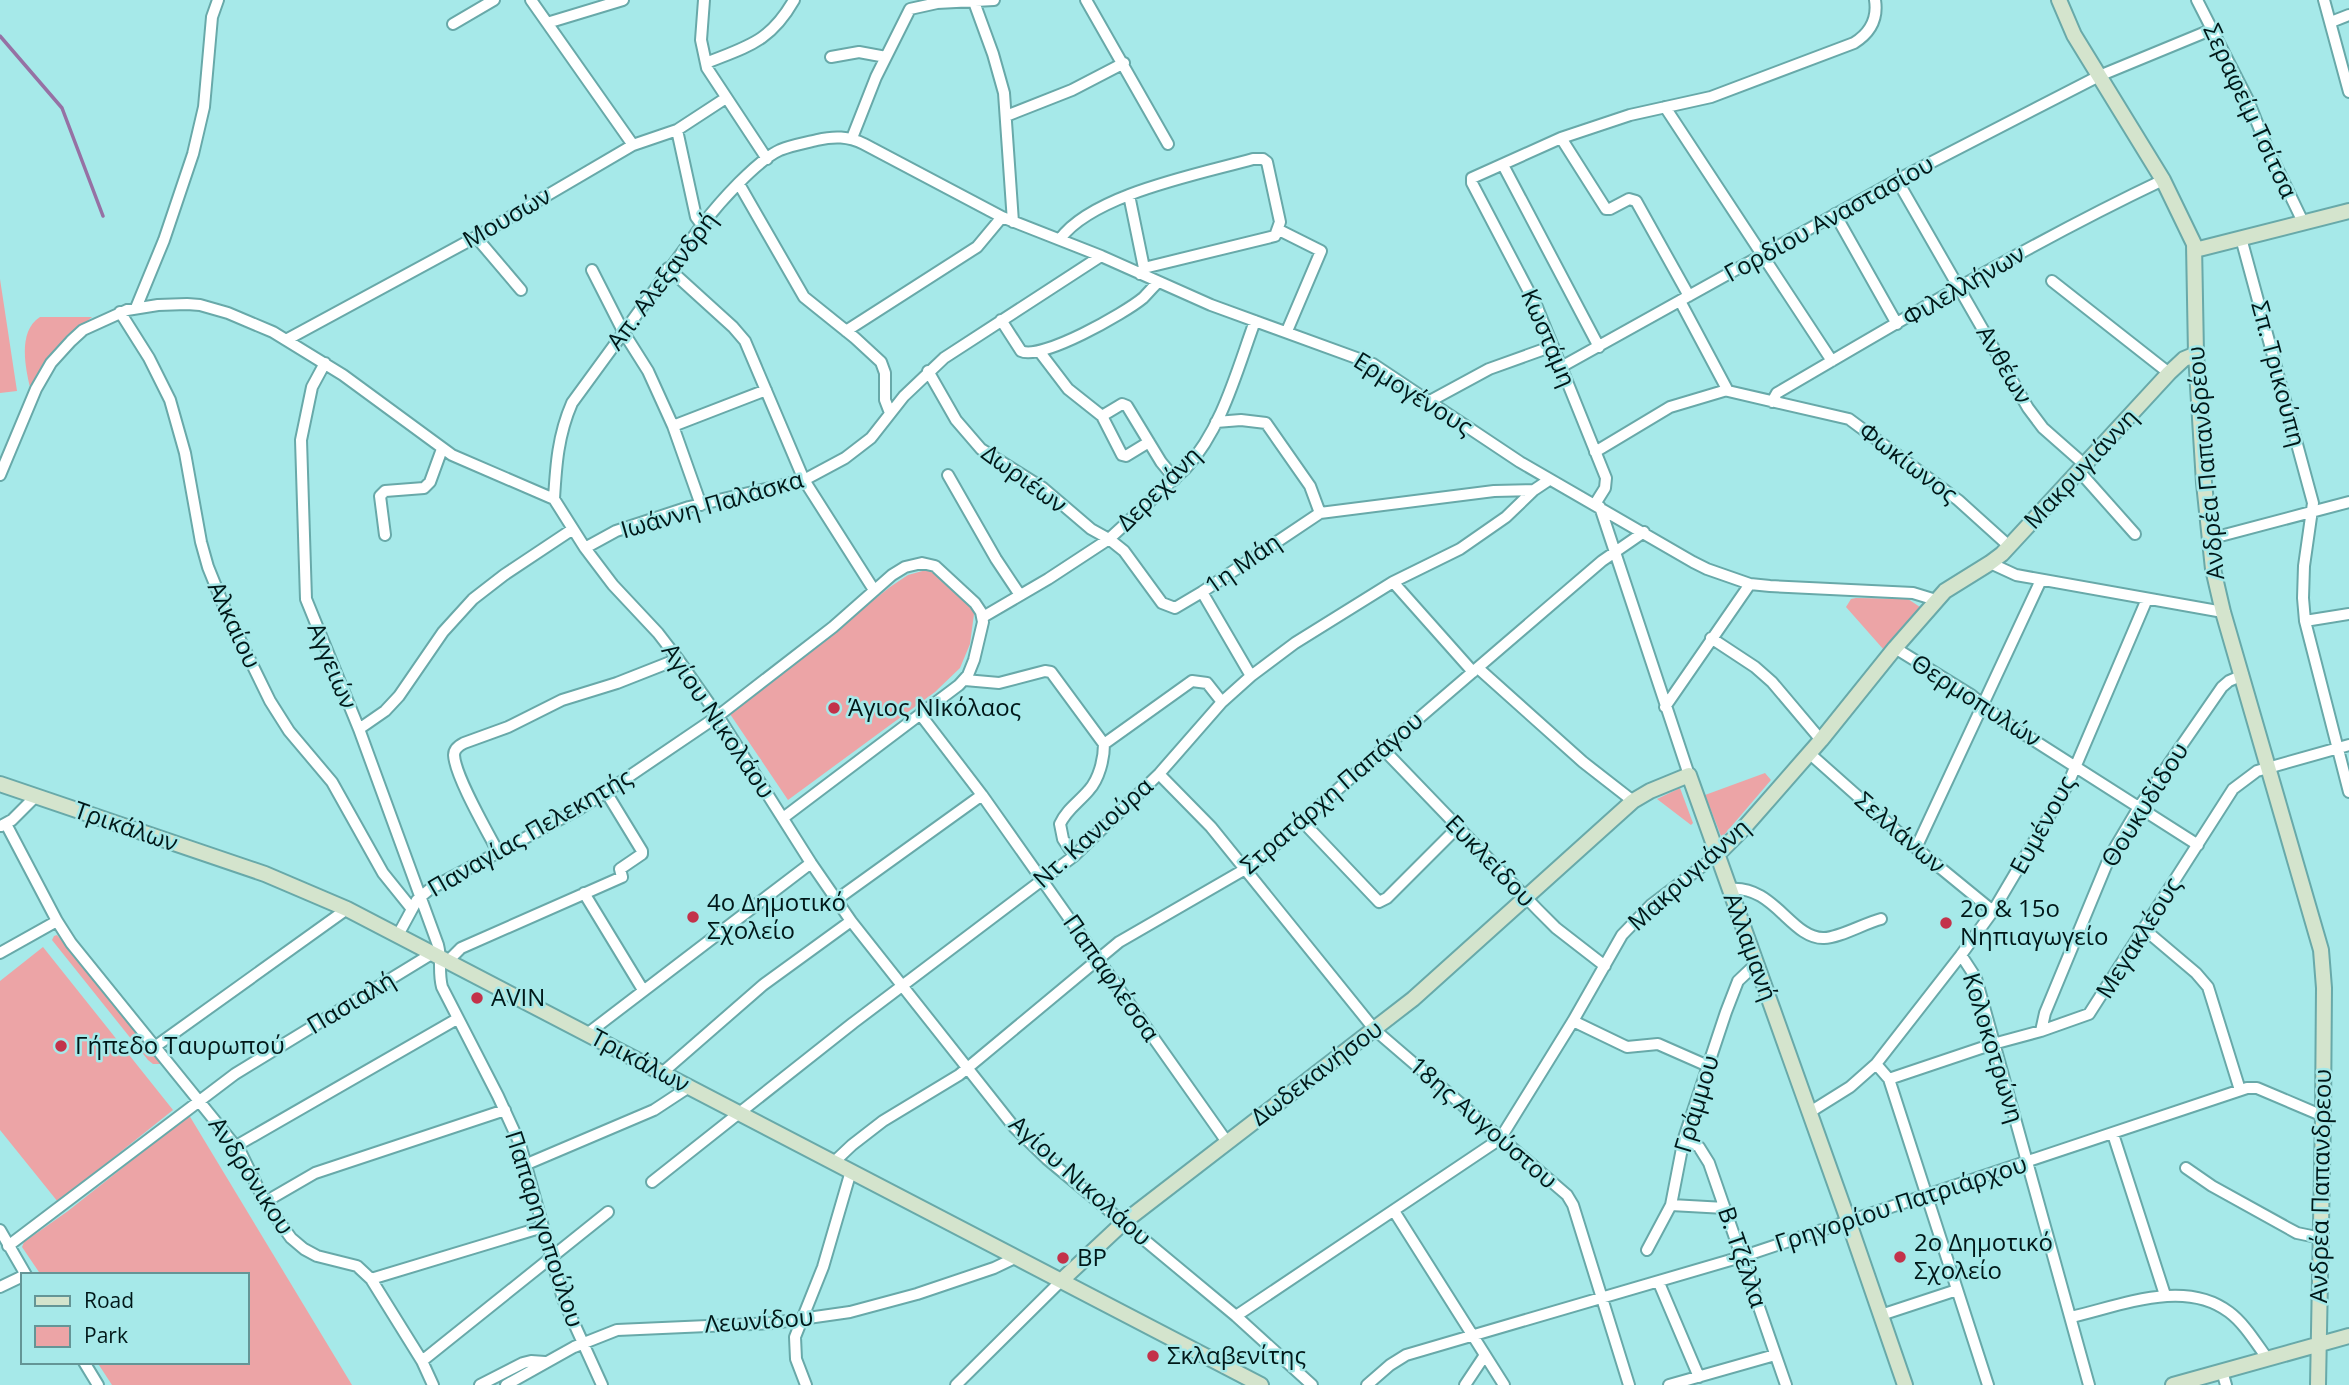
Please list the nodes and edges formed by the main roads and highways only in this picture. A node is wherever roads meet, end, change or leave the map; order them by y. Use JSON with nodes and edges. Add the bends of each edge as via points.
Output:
{"nodes":[{"id":1,"x":2059,"y":0,"type":"edge"},
{"id":2,"x":2349,"y":211,"type":"edge"},
{"id":3,"x":2195,"y":250,"type":"junction"},
{"id":4,"x":2196,"y":354,"type":"junction"},
{"id":5,"x":1689,"y":775,"type":"joint"},
{"id":6,"x":0,"y":784,"type":"edge"},
{"id":7,"x":1717,"y":855,"type":"junction"},
{"id":8,"x":2323,"y":988,"type":"joint"},
{"id":9,"x":1062,"y":1280,"type":"junction"},
{"id":10,"x":2349,"y":1336,"type":"edge"},
{"id":11,"x":2318,"y":1343,"type":"junction"},
{"id":12,"x":2224,"y":1378,"type":"edge"},
{"id":13,"x":1261,"y":1385,"type":"edge"},
{"id":14,"x":1905,"y":1385,"type":"edge"},
{"id":15,"x":2173,"y":1385,"type":"edge"},
{"id":16,"x":2318,"y":1385,"type":"edge"}],
"edges":[{"from":1,"to":3,"type":"main road","name":"Ανδρέα Παπανδρέου","via":[[2074,35],[2163,180]]},
{"from":2,"to":3,"type":"main road"},
{"from":3,"to":4,"type":"main road","name":"Ανδρέα Παπανδρέου"},
{"from":4,"to":7,"type":"main road","name":"Μακρυγιάννη","via":[[2169,373],[2009,547],[1936,600],[1821,740]]},
{"from":4,"to":8,"type":"main road","name":"Ανδρέα Παπανδρέου","via":[[2213,569],[2318,934]]},
{"from":5,"to":7,"type":"main road","name":"Αλλαμανή"},
{"from":5,"to":9,"type":"main road","name":"Δωδεκανήσου","via":[[1633,802],[1375,1030],[1124,1222]]},
{"from":6,"to":9,"type":"main road","name":"Τρικάλων","via":[[265,874],[347,909]]},
{"from":7,"to":14,"type":"main road","name":"Αλλαμανή"},
{"from":8,"to":11,"type":"main road","name":"Ανδρέα Παπανδρεου"},
{"from":9,"to":13,"type":"main road","name":"Τρικάλων"},
{"from":10,"to":11,"type":"main road"},
{"from":11,"to":12,"type":"main road","via":[[2267,1358]]},
{"from":11,"to":16,"type":"main road","name":"Ανδρέα Παπανδρεου"},
{"from":12,"to":15,"type":"main road"}]}
